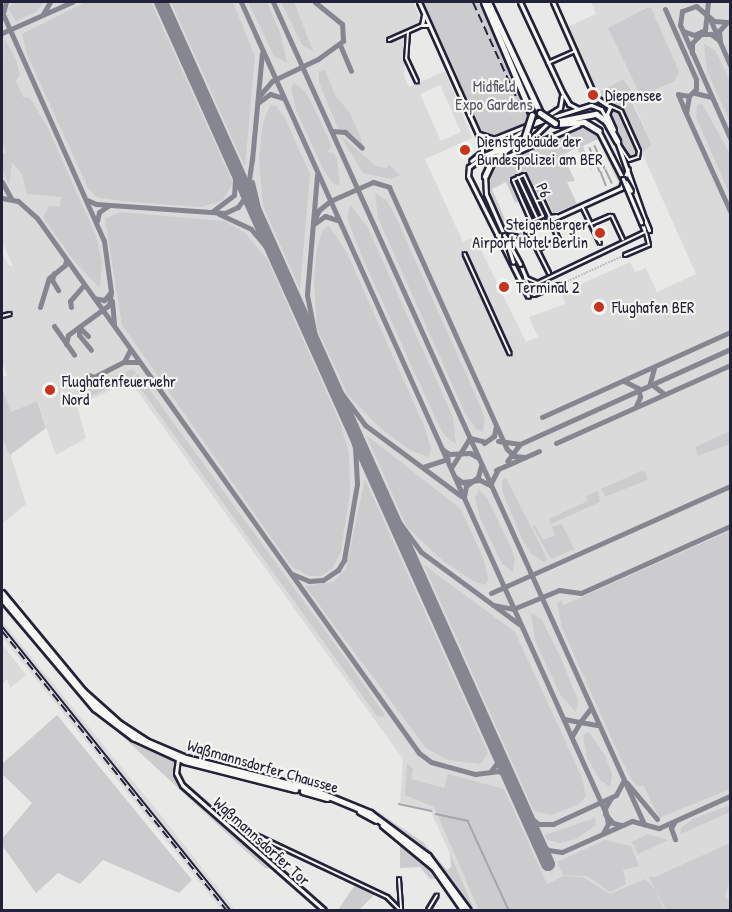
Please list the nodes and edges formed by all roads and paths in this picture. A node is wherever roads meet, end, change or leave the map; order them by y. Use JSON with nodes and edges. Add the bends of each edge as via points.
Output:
{"nodes":[{"id":1,"x":419,"y":2,"type":"edge"},
{"id":2,"x":486,"y":2,"type":"edge"},
{"id":3,"x":520,"y":2,"type":"edge"},
{"id":4,"x":553,"y":2,"type":"edge"},
{"id":5,"x":423,"y":11,"type":"junction"},
{"id":6,"x":422,"y":25,"type":"junction"},
{"id":7,"x":430,"y":25,"type":"junction"},
{"id":8,"x":408,"y":32,"type":"junction"},
{"id":9,"x":389,"y":40,"type":"dead end"},
{"id":10,"x":575,"y":51,"type":"junction"},
{"id":11,"x":548,"y":63,"type":"junction"},
{"id":12,"x":417,"y":82,"type":"dead end"},
{"id":13,"x":562,"y":92,"type":"junction"},
{"id":14,"x":594,"y":95,"type":"junction"},
{"id":15,"x":589,"y":105,"type":"junction"},
{"id":16,"x":610,"y":107,"type":"junction"},
{"id":17,"x":577,"y":109,"type":"junction"},
{"id":18,"x":549,"y":119,"type":"junction"},
{"id":19,"x":530,"y":125,"type":"junction"},
{"id":20,"x":599,"y":130,"type":"junction"},
{"id":21,"x":478,"y":133,"type":"junction"},
{"id":22,"x":525,"y":136,"type":"junction"},
{"id":23,"x":618,"y":143,"type":"junction"},
{"id":24,"x":517,"y":150,"type":"junction"},
{"id":25,"x":484,"y":156,"type":"junction"},
{"id":26,"x":469,"y":167,"type":"junction"},
{"id":27,"x":485,"y":176,"type":"junction"},
{"id":28,"x":518,"y":177,"type":"junction"},
{"id":29,"x":536,"y":202,"type":"junction"},
{"id":30,"x":582,"y":206,"type":"junction"},
{"id":31,"x":560,"y":216,"type":"junction"},
{"id":32,"x":537,"y":219,"type":"junction"},
{"id":33,"x":550,"y":220,"type":"junction"},
{"id":34,"x":643,"y":222,"type":"junction"},
{"id":35,"x":543,"y":223,"type":"junction"},
{"id":36,"x":591,"y":224,"type":"junction"},
{"id":37,"x":534,"y":227,"type":"junction"},
{"id":38,"x":646,"y":230,"type":"junction"},
{"id":39,"x":493,"y":231,"type":"junction"},
{"id":40,"x":526,"y":231,"type":"joint"},
{"id":41,"x":531,"y":232,"type":"junction"},
{"id":42,"x":504,"y":236,"type":"junction"},
{"id":43,"x":514,"y":236,"type":"tunnel mouth"},
{"id":44,"x":622,"y":240,"type":"dead end"},
{"id":45,"x":600,"y":243,"type":"dead end"},
{"id":46,"x":538,"y":249,"type":"junction"},
{"id":47,"x":465,"y":254,"type":"dead end"},
{"id":48,"x":625,"y":255,"type":"tunnel mouth"},
{"id":49,"x":549,"y":273,"type":"dead end"},
{"id":50,"x":525,"y":278,"type":"junction"},
{"id":51,"x":559,"y":285,"type":"tunnel mouth"},
{"id":52,"x":523,"y":286,"type":"junction"},
{"id":53,"x":528,"y":296,"type":"dead end"},
{"id":54,"x":10,"y":314,"type":"dead end"},
{"id":55,"x":2,"y":316,"type":"edge"},
{"id":56,"x":510,"y":353,"type":"dead end"},
{"id":57,"x":2,"y":593,"type":"edge"},
{"id":58,"x":2,"y":598,"type":"edge"},
{"id":59,"x":180,"y":757,"type":"junction"},
{"id":60,"x":228,"y":822,"type":"dead end"},
{"id":61,"x":399,"y":879,"type":"dead end"},
{"id":62,"x":437,"y":895,"type":"dead end"},
{"id":63,"x":324,"y":910,"type":"edge"},
{"id":64,"x":400,"y":910,"type":"edge"},
{"id":65,"x":428,"y":910,"type":"edge"},
{"id":66,"x":466,"y":910,"type":"edge"}],
"edges":[{"from":1,"to":5,"type":"street"},
{"from":2,"to":18,"type":"highway"},
{"from":2,"to":22,"type":"highway","bridge":true,"via":[[532,115]]},
{"from":3,"to":11,"type":"street"},
{"from":4,"to":10,"type":"street"},
{"from":5,"to":6,"type":"street"},
{"from":5,"to":7,"type":"street"},
{"from":6,"to":7,"type":"street"},
{"from":6,"to":8,"type":"street"},
{"from":7,"to":21,"type":"street"},
{"from":8,"to":9,"type":"street"},
{"from":8,"to":12,"type":"street","via":[[406,55]]},
{"from":10,"to":11,"type":"street"},
{"from":10,"to":14,"type":"street"},
{"from":11,"to":13,"type":"street"},
{"from":13,"to":17,"type":"street"},
{"from":13,"to":18,"type":"street","via":[[561,107]]},
{"from":14,"to":15,"type":"street"},
{"from":14,"to":16,"type":"street"},
{"from":15,"to":17,"type":"street"},
{"from":15,"to":23,"type":"street","via":[[604,111]]},
{"from":16,"to":23,"type":"street","via":[[607,114]]},
{"from":16,"to":23,"type":"street","via":[[621,111],[639,151],[638,158],[629,160]]},
{"from":17,"to":18,"type":"street"},
{"from":18,"to":19,"type":"street"},
{"from":18,"to":20,"type":"highway","via":[[584,122]]},
{"from":18,"to":23,"type":"highway","via":[[596,114],[604,118]]},
{"from":18,"to":24,"type":"street"},
{"from":19,"to":21,"type":"street","via":[[494,139]]},
{"from":19,"to":25,"type":"street"},
{"from":20,"to":24,"type":"street","via":[[576,125]]},
{"from":20,"to":34,"type":"street","bridge":true},
{"from":21,"to":26,"type":"street","via":[[483,148]]},
{"from":22,"to":25,"type":"highway"},
{"from":22,"to":27,"type":"highway","via":[[496,156]]},
{"from":23,"to":30,"type":"street","via":[[628,171],[625,184]]},
{"from":23,"to":34,"type":"street","via":[[633,180]]},
{"from":24,"to":27,"type":"street","via":[[496,161]]},
{"from":25,"to":26,"type":"street"},
{"from":26,"to":39,"type":"street","via":[[471,184]]},
{"from":27,"to":42,"type":"street","via":[[486,194]]},
{"from":28,"to":29,"type":"street","name":"P6","via":[[524,175]]},
{"from":28,"to":32,"type":"street","name":"P6"},
{"from":28,"to":32,"type":"street","name":"P6","via":[[513,180],[531,221]]},
{"from":29,"to":31,"type":"street","via":[[542,200],[550,217]]},
{"from":29,"to":32,"type":"street","name":"P6","via":[[543,216]]},
{"from":29,"to":35,"type":"street","via":[[543,204],[548,216]]},
{"from":30,"to":31,"type":"street"},
{"from":30,"to":36,"type":"street"},
{"from":31,"to":33,"type":"street"},
{"from":33,"to":35,"type":"street"},
{"from":33,"to":46,"type":"street","via":[[559,240]]},
{"from":34,"to":38,"type":"street"},
{"from":35,"to":37,"type":"street"},
{"from":36,"to":44,"type":"street","via":[[611,216]]},
{"from":36,"to":45,"type":"street"},
{"from":37,"to":40,"type":"street"},
{"from":37,"to":41,"type":"street"},
{"from":38,"to":48,"type":"street","via":[[649,245]]},
{"from":38,"to":50,"type":"street","via":[[538,282]]},
{"from":39,"to":43,"type":"street","via":[[502,238]]},
{"from":39,"to":52,"type":"street"},
{"from":40,"to":41,"type":"street"},
{"from":41,"to":46,"type":"street"},
{"from":42,"to":50,"type":"street","bridge":true},
{"from":42,"to":52,"type":"street","bridge":true},
{"from":46,"to":49,"type":"street"},
{"from":47,"to":56,"type":"street"},
{"from":50,"to":51,"type":"street","via":[[534,295]]},
{"from":52,"to":53,"type":"street"},
{"from":54,"to":55,"type":"street"},
{"from":57,"to":59,"type":"main road","name":"Waßmannsdorfer Chaussee","via":[[110,717]]},
{"from":58,"to":59,"type":"main road","name":"Waßmannsdorfer Chaussee","via":[[95,708],[133,737]]},
{"from":59,"to":63,"type":"street","name":"Waßmannsdorfer Tor","via":[[178,778],[186,788]]},
{"from":59,"to":66,"type":"main road","name":"Waßmannsdorfer Chaussee","via":[[308,792],[377,820],[434,867]]},
{"from":60,"to":64,"type":"street","via":[[381,894],[394,901]]},
{"from":61,"to":64,"type":"street"},
{"from":62,"to":65,"type":"street"}]}
